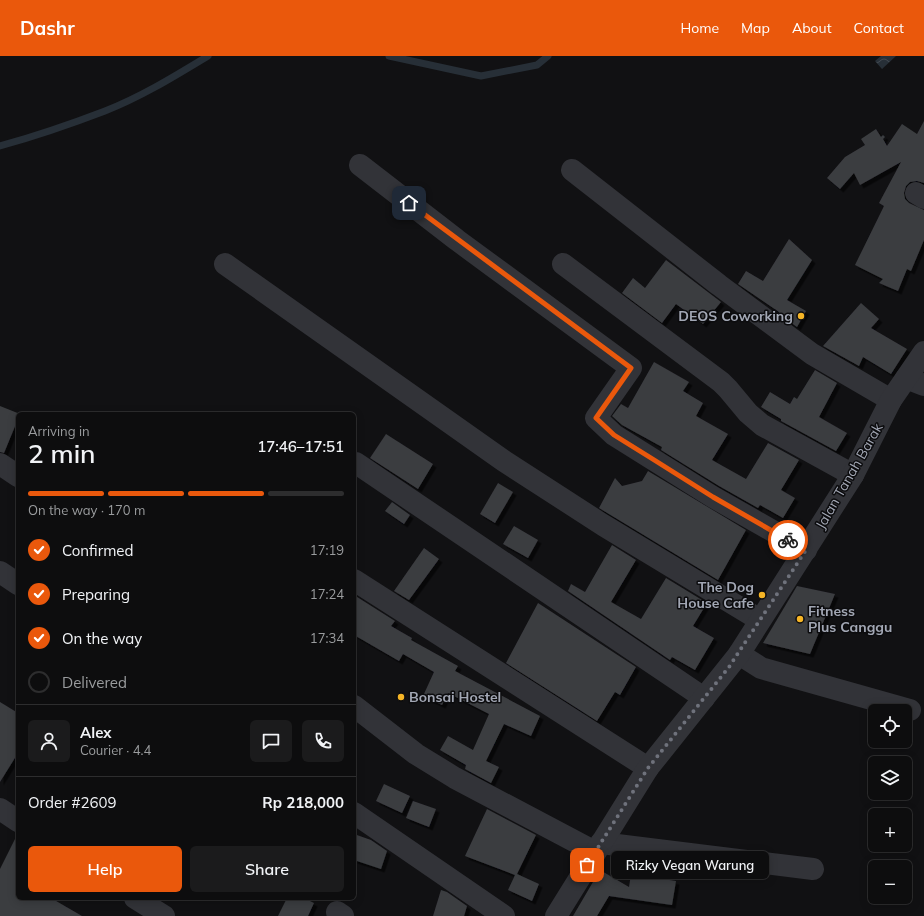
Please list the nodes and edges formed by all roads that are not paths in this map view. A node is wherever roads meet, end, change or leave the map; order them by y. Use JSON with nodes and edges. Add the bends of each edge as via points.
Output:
{"nodes":[{"id":1,"x":360,"y":166,"type":"dead end"},
{"id":2,"x":572,"y":170,"type":"dead end"},
{"id":3,"x":225,"y":264,"type":"dead end"},
{"id":4,"x":563,"y":264,"type":"dead end"},
{"id":5,"x":924,"y":352,"type":"edge"},
{"id":6,"x":915,"y":381,"type":"edge"},
{"id":7,"x":891,"y":400,"type":"junction"},
{"id":8,"x":356,"y":463,"type":"dead end"},
{"id":9,"x":0,"y":464,"type":"edge"},
{"id":10,"x":16,"y":475,"type":"edge"},
{"id":11,"x":853,"y":475,"type":"junction"},
{"id":12,"x":806,"y":550,"type":"junction"},
{"id":13,"x":0,"y":572,"type":"edge"},
{"id":14,"x":356,"y":581,"type":"edge"},
{"id":15,"x":16,"y":583,"type":"edge"},
{"id":16,"x":760,"y":620,"type":"junction"},
{"id":17,"x":739,"y":654,"type":"junction"},
{"id":18,"x":704,"y":698,"type":"junction"},
{"id":19,"x":889,"y":704,"type":"edge"},
{"id":20,"x":356,"y":708,"type":"edge"},
{"id":21,"x":648,"y":768,"type":"junction"},
{"id":22,"x":0,"y":809,"type":"edge"},
{"id":23,"x":356,"y":813,"type":"edge"},
{"id":24,"x":16,"y":820,"type":"edge"},
{"id":25,"x":598,"y":847,"type":"junction"},
{"id":26,"x":813,"y":869,"type":"dead end"},
{"id":27,"x":138,"y":900,"type":"edge"},
{"id":28,"x":164,"y":916,"type":"edge"},
{"id":29,"x":504,"y":916,"type":"edge"},
{"id":30,"x":556,"y":916,"type":"edge"}],
"edges":[{"from":1,"to":12,"type":"street","via":[[631,368],[596,418],[614,435],[713,497]]},
{"from":2,"to":7,"type":"street","via":[[812,354]]},
{"from":3,"to":16,"type":"street","via":[[504,461],[603,525]]},
{"from":4,"to":11,"type":"street","via":[[720,382],[762,425]]},
{"from":5,"to":6,"type":"street","name":"Jalan Tanah Barak"},
{"from":6,"to":7,"type":"street","name":"Jalan Tanah Barak"},
{"from":7,"to":11,"type":"street","name":"Jalan Tanah Barak"},
{"from":8,"to":18,"type":"street"},
{"from":9,"to":10,"type":"street"},
{"from":11,"to":12,"type":"street","name":"Jalan Tanah Barak"},
{"from":12,"to":16,"type":"street","name":"Jalan Tanah Barak"},
{"from":13,"to":15,"type":"street"},
{"from":14,"to":21,"type":"street"},
{"from":16,"to":17,"type":"street","name":"Jalan Tanah Barak"},
{"from":17,"to":18,"type":"street","name":"Jalan Tanah Barak"},
{"from":17,"to":19,"type":"street","via":[[761,668]]},
{"from":18,"to":21,"type":"street","name":"Jalan Tanah Barak"},
{"from":20,"to":25,"type":"street","via":[[416,754],[455,778]]},
{"from":21,"to":25,"type":"street","name":"Jalan Tanah Barak"},
{"from":22,"to":24,"type":"street"},
{"from":23,"to":29,"type":"street"},
{"from":25,"to":26,"type":"street"},
{"from":25,"to":30,"type":"street","name":"Jalan Tanah Barak"},
{"from":27,"to":28,"type":"street"}]}
